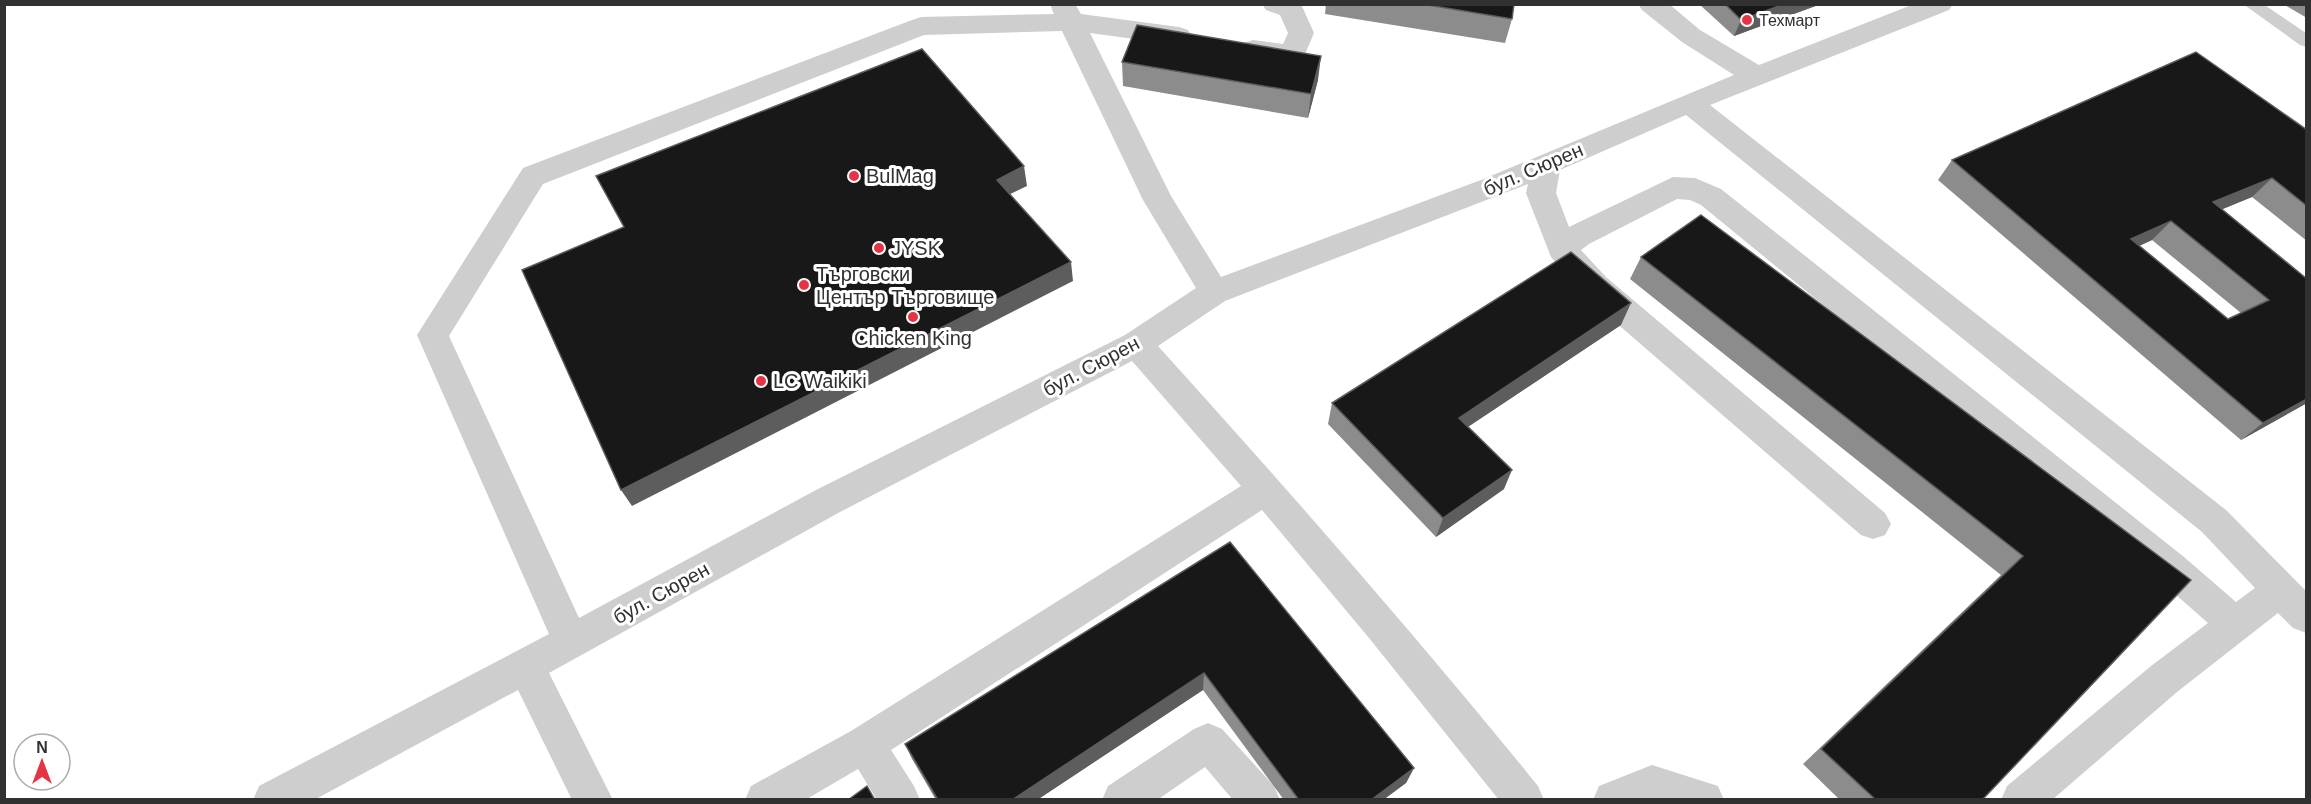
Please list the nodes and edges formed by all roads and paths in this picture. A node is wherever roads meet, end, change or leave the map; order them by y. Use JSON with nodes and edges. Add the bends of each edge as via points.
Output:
{"nodes":[{"id":1,"x":1275,"y":4,"type":"edge"},
{"id":2,"x":1651,"y":4,"type":"edge"},
{"id":3,"x":1940,"y":4,"type":"edge"},
{"id":4,"x":2251,"y":4,"type":"edge"},
{"id":5,"x":1067,"y":13,"type":"edge"},
{"id":6,"x":2307,"y":41,"type":"edge"},
{"id":7,"x":1756,"y":76,"type":"junction"},
{"id":8,"x":1689,"y":103,"type":"junction"},
{"id":9,"x":1547,"y":163,"type":"junction"},
{"id":10,"x":1562,"y":249,"type":"junction"},
{"id":11,"x":1214,"y":292,"type":"junction"},
{"id":12,"x":1136,"y":344,"type":"junction"},
{"id":13,"x":1266,"y":489,"type":"junction"},
{"id":14,"x":1873,"y":524,"type":"dead end"},
{"id":15,"x":2294,"y":603,"type":"edge"},
{"id":16,"x":2234,"y":623,"type":"junction"},
{"id":17,"x":570,"y":642,"type":"junction"},
{"id":18,"x":525,"y":664,"type":"junction"},
{"id":19,"x":865,"y":744,"type":"junction"},
{"id":20,"x":273,"y":800,"type":"edge"},
{"id":21,"x":593,"y":800,"type":"edge"},
{"id":22,"x":765,"y":800,"type":"edge"},
{"id":23,"x":900,"y":800,"type":"edge"},
{"id":24,"x":1122,"y":800,"type":"edge"},
{"id":25,"x":1260,"y":800,"type":"edge"},
{"id":26,"x":1524,"y":800,"type":"edge"},
{"id":27,"x":1613,"y":800,"type":"edge"},
{"id":28,"x":1704,"y":800,"type":"edge"},
{"id":29,"x":2021,"y":800,"type":"edge"}],
"edges":[{"from":1,"to":5,"type":"street","via":[[1292,9],[1301,33],[1292,56]]},
{"from":2,"to":7,"type":"street","via":[[1691,36]]},
{"from":3,"to":7,"type":"street","name":"бул. Сюрен"},
{"from":4,"to":6,"type":"lane"},
{"from":5,"to":11,"type":"street","via":[[1158,200]]},
{"from":5,"to":17,"type":"street","via":[[921,26],[533,176],[433,335]]},
{"from":7,"to":8,"type":"street","name":"бул. Сюрен"},
{"from":8,"to":9,"type":"street","name":"бул. Сюрен"},
{"from":8,"to":15,"type":"street","via":[[2214,521]]},
{"from":9,"to":10,"type":"street","via":[[1541,194]]},
{"from":9,"to":11,"type":"street","name":"бул. Сюрен","via":[[1491,188]]},
{"from":10,"to":14,"type":"street","via":[[1596,285]]},
{"from":10,"to":16,"type":"street","via":[[1578,236],[1673,188],[1695,189],[1711,197]]},
{"from":11,"to":12,"type":"street","name":"бул. Сюрен"},
{"from":12,"to":13,"type":"street"},
{"from":12,"to":17,"type":"street","name":"бул. Сюрен","via":[[828,501]]},
{"from":13,"to":19,"type":"street"},
{"from":13,"to":26,"type":"street","via":[[1447,702]]},
{"from":15,"to":16,"type":"street"},
{"from":16,"to":29,"type":"street"},
{"from":17,"to":18,"type":"street","name":"бул. Сюрен"},
{"from":18,"to":20,"type":"street","name":"бул. Сюрен"},
{"from":18,"to":21,"type":"street"},
{"from":19,"to":22,"type":"street"},
{"from":19,"to":23,"type":"street"},
{"from":24,"to":25,"type":"street","via":[[1208,742]]},
{"from":27,"to":28,"type":"street","via":[[1652,785]]}]}
